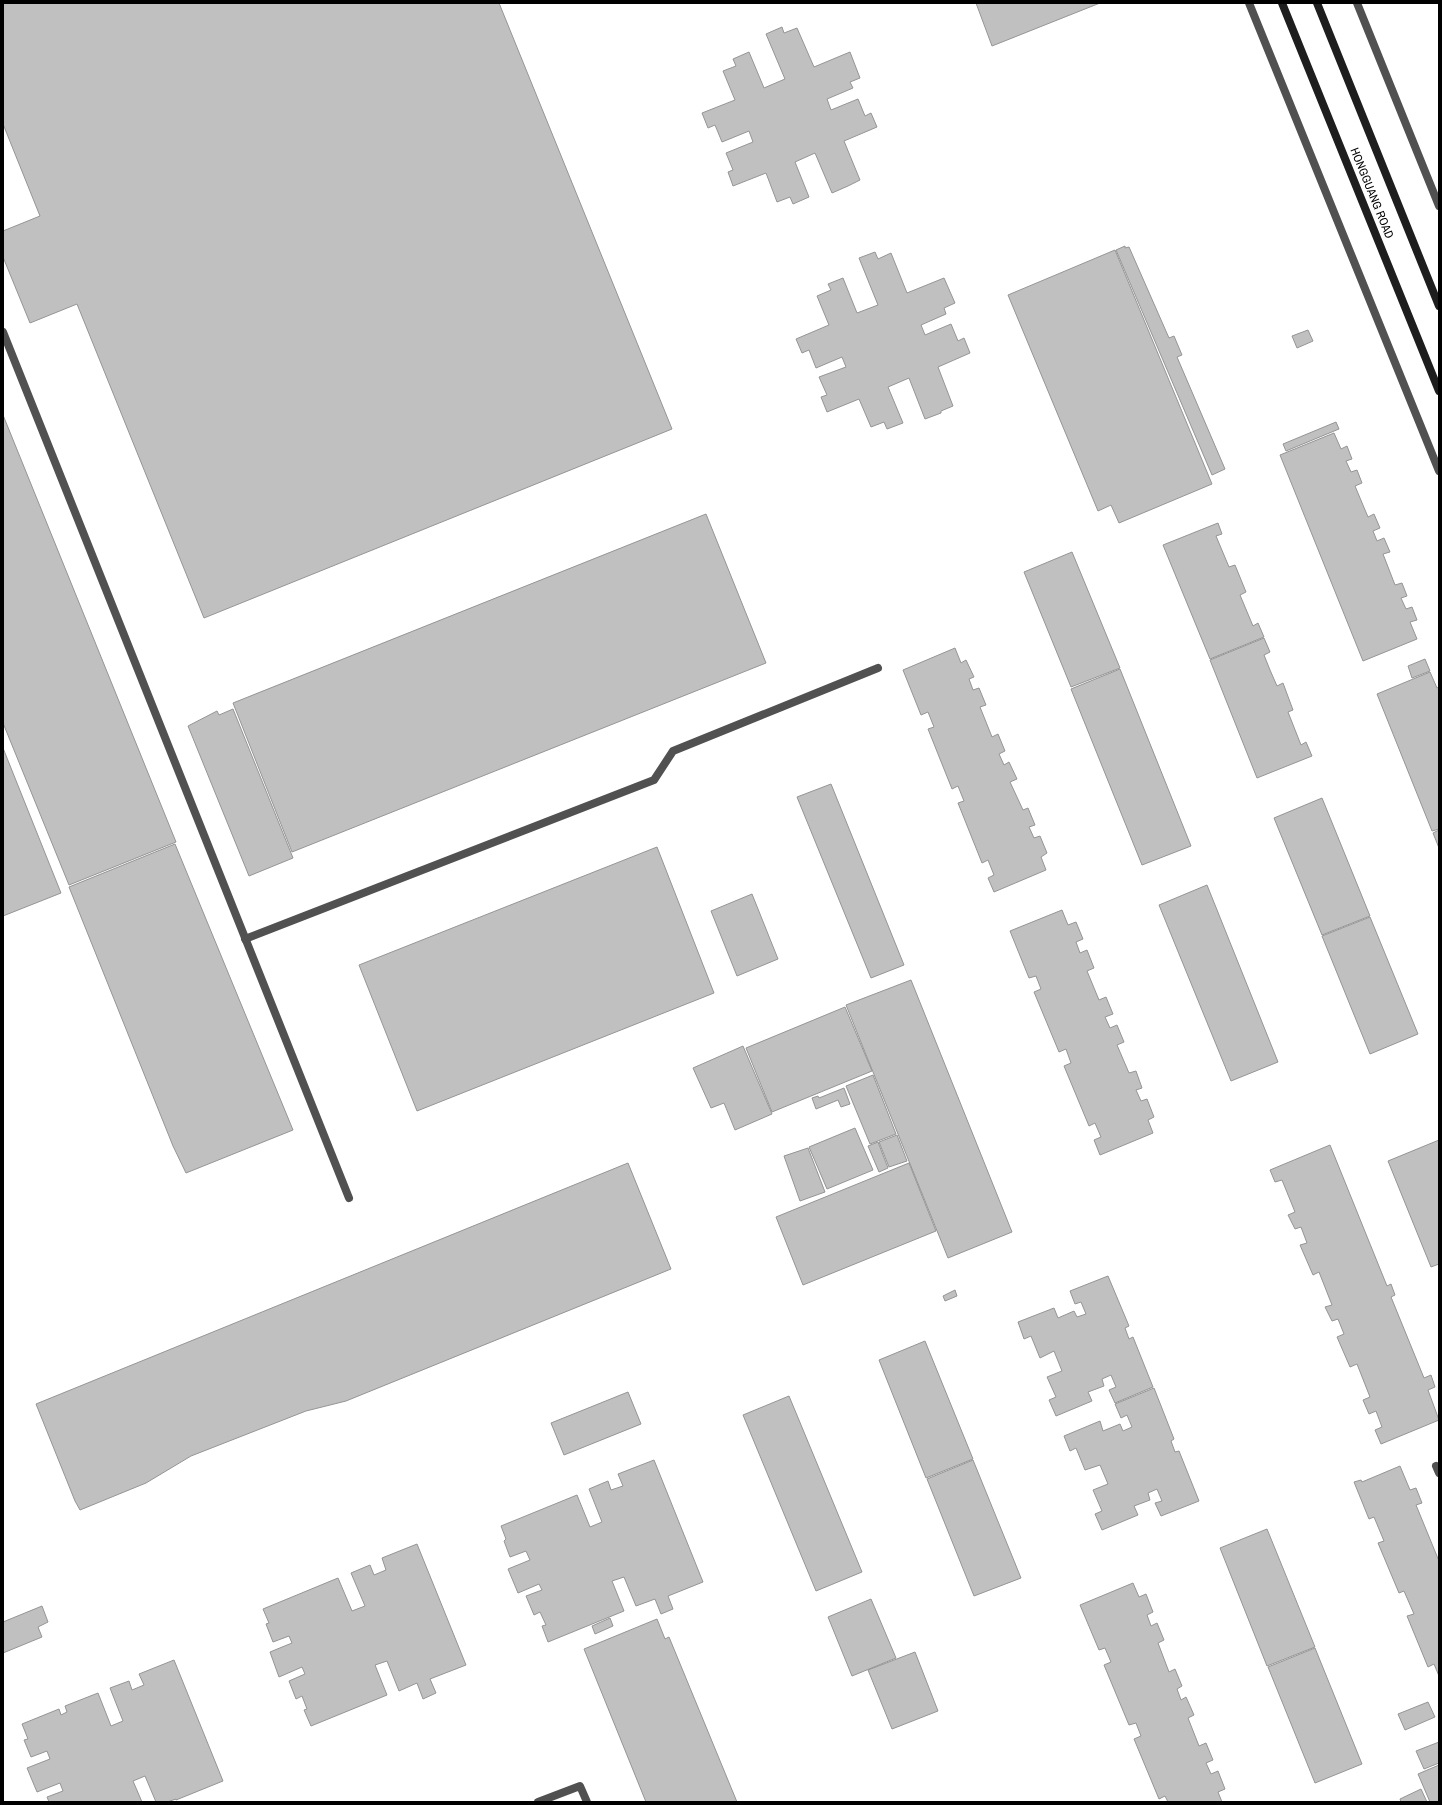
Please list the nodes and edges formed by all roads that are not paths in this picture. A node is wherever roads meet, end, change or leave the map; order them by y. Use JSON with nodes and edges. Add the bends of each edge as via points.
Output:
{"nodes":[{"id":1,"x":1249,"y":3,"type":"edge"},
{"id":2,"x":1282,"y":3,"type":"edge"},
{"id":3,"x":1317,"y":3,"type":"edge"},
{"id":4,"x":1357,"y":3,"type":"edge"},
{"id":5,"x":1439,"y":206,"type":"edge"},
{"id":6,"x":1439,"y":306,"type":"edge"},
{"id":7,"x":3,"y":332,"type":"edge"},
{"id":8,"x":1439,"y":391,"type":"edge"},
{"id":9,"x":1439,"y":471,"type":"edge"},
{"id":10,"x":878,"y":668,"type":"dead end"},
{"id":11,"x":245,"y":939,"type":"junction"},
{"id":12,"x":349,"y":1198,"type":"dead end"},
{"id":13,"x":538,"y":1802,"type":"edge"},
{"id":14,"x":587,"y":1802,"type":"edge"}],
"edges":[{"from":1,"to":9,"type":"street"},
{"from":2,"to":8,"type":"main road","name":"HONGGUANG ROAD"},
{"from":3,"to":6,"type":"main road","name":"HONGGUANG ROAD"},
{"from":4,"to":5,"type":"street"},
{"from":7,"to":11,"type":"street"},
{"from":10,"to":11,"type":"street","via":[[672,751],[654,780]]},
{"from":11,"to":12,"type":"street"},
{"from":13,"to":14,"type":"street","via":[[580,1786]]}]}
